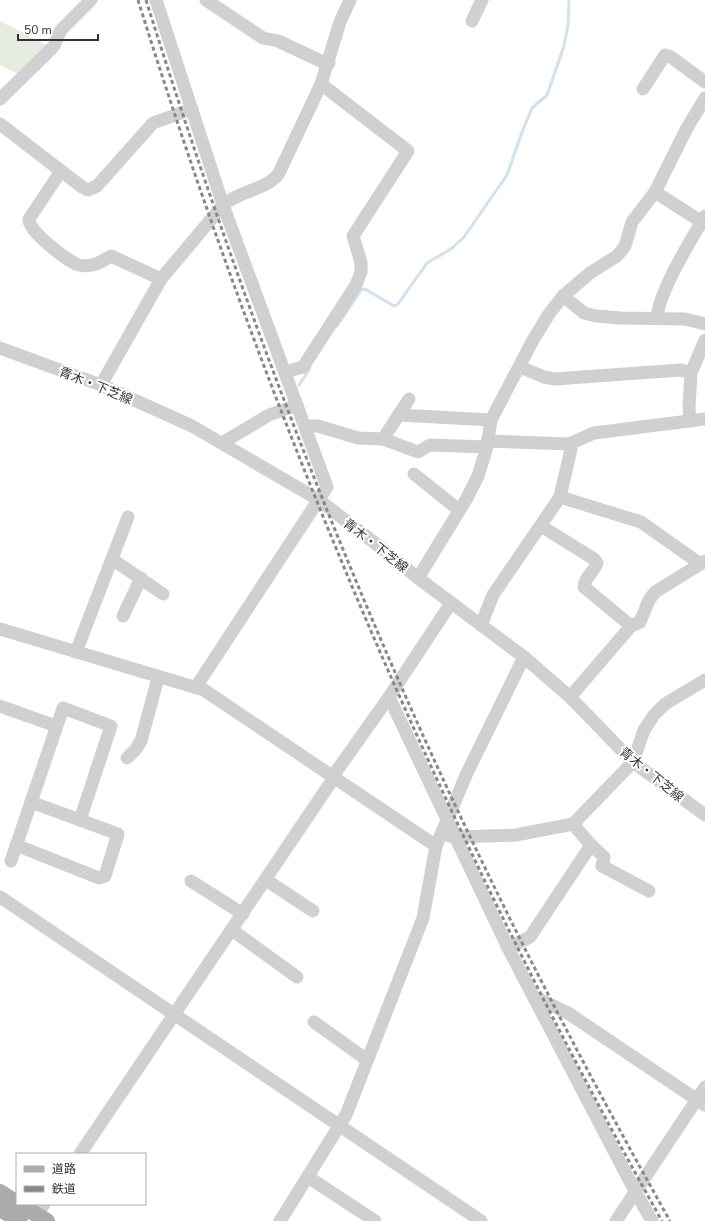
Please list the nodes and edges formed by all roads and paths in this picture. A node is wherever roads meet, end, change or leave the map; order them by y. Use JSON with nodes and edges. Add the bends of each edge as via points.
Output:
{"nodes":[{"id":1,"x":91,"y":0,"type":"edge"},
{"id":2,"x":156,"y":0,"type":"edge"},
{"id":3,"x":206,"y":0,"type":"edge"},
{"id":4,"x":350,"y":0,"type":"edge"},
{"id":5,"x":482,"y":0,"type":"edge"},
{"id":6,"x":472,"y":21,"type":"dead end"},
{"id":7,"x":329,"y":63,"type":"junction"},
{"id":8,"x":705,"y":82,"type":"edge"},
{"id":9,"x":321,"y":84,"type":"junction"},
{"id":10,"x":643,"y":89,"type":"dead end"},
{"id":11,"x":705,"y":98,"type":"edge"},
{"id":12,"x":0,"y":99,"type":"edge"},
{"id":13,"x":192,"y":109,"type":"junction"},
{"id":14,"x":0,"y":124,"type":"edge"},
{"id":15,"x":61,"y":171,"type":"junction"},
{"id":16,"x":655,"y":192,"type":"junction"},
{"id":17,"x":223,"y":205,"type":"junction"},
{"id":18,"x":704,"y":220,"type":"edge"},
{"id":19,"x":161,"y":278,"type":"junction"},
{"id":20,"x":563,"y":296,"type":"junction"},
{"id":21,"x":658,"y":318,"type":"junction"},
{"id":22,"x":705,"y":324,"type":"edge"},
{"id":23,"x":705,"y":340,"type":"edge"},
{"id":24,"x":0,"y":348,"type":"edge"},
{"id":25,"x":520,"y":367,"type":"junction"},
{"id":26,"x":285,"y":372,"type":"junction"},
{"id":27,"x":691,"y":373,"type":"junction"},
{"id":28,"x":101,"y":385,"type":"junction"},
{"id":29,"x":409,"y":399,"type":"dead end"},
{"id":30,"x":297,"y":405,"type":"junction"},
{"id":31,"x":399,"y":415,"type":"junction"},
{"id":32,"x":705,"y":419,"type":"edge"},
{"id":33,"x":491,"y":420,"type":"junction"},
{"id":34,"x":690,"y":421,"type":"junction"},
{"id":35,"x":305,"y":426,"type":"junction"},
{"id":36,"x":383,"y":439,"type":"junction"},
{"id":37,"x":222,"y":443,"type":"junction"},
{"id":38,"x":487,"y":444,"type":"junction"},
{"id":39,"x":569,"y":444,"type":"junction"},
{"id":40,"x":414,"y":474,"type":"dead end"},
{"id":41,"x":560,"y":497,"type":"junction"},
{"id":42,"x":319,"y":500,"type":"junction"},
{"id":43,"x":459,"y":510,"type":"junction"},
{"id":44,"x":128,"y":517,"type":"dead end"},
{"id":45,"x":541,"y":526,"type":"junction"},
{"id":46,"x":112,"y":559,"type":"junction"},
{"id":47,"x":702,"y":562,"type":"edge"},
{"id":48,"x":141,"y":578,"type":"junction"},
{"id":49,"x":418,"y":578,"type":"junction"},
{"id":50,"x":163,"y":594,"type":"dead end"},
{"id":51,"x":451,"y":604,"type":"junction"},
{"id":52,"x":123,"y":616,"type":"dead end"},
{"id":53,"x":481,"y":624,"type":"junction"},
{"id":54,"x":631,"y":626,"type":"junction"},
{"id":55,"x":0,"y":629,"type":"edge"},
{"id":56,"x":76,"y":652,"type":"junction"},
{"id":57,"x":524,"y":657,"type":"junction"},
{"id":58,"x":158,"y":678,"type":"junction"},
{"id":59,"x":705,"y":680,"type":"edge"},
{"id":60,"x":196,"y":687,"type":"junction"},
{"id":61,"x":389,"y":697,"type":"junction"},
{"id":62,"x":570,"y":697,"type":"junction"},
{"id":63,"x":0,"y":706,"type":"edge"},
{"id":64,"x":56,"y":726,"type":"junction"},
{"id":65,"x":127,"y":758,"type":"dead end"},
{"id":66,"x":633,"y":762,"type":"junction"},
{"id":67,"x":333,"y":776,"type":"junction"},
{"id":68,"x":31,"y":802,"type":"junction"},
{"id":69,"x":705,"y":815,"type":"edge"},
{"id":70,"x":80,"y":820,"type":"junction"},
{"id":71,"x":447,"y":821,"type":"junction"},
{"id":72,"x":573,"y":824,"type":"junction"},
{"id":73,"x":441,"y":833,"type":"junction"},
{"id":74,"x":454,"y":837,"type":"junction"},
{"id":75,"x":16,"y":845,"type":"junction"},
{"id":76,"x":591,"y":845,"type":"junction"},
{"id":77,"x":436,"y":846,"type":"junction"},
{"id":78,"x":11,"y":861,"type":"dead end"},
{"id":79,"x":266,"y":880,"type":"junction"},
{"id":80,"x":191,"y":881,"type":"dead end"},
{"id":81,"x":649,"y":891,"type":"dead end"},
{"id":82,"x":0,"y":897,"type":"edge"},
{"id":83,"x":313,"y":911,"type":"dead end"},
{"id":84,"x":243,"y":914,"type":"junction"},
{"id":85,"x":232,"y":930,"type":"junction"},
{"id":86,"x":508,"y":948,"type":"junction"},
{"id":87,"x":297,"y":977,"type":"dead end"},
{"id":88,"x":534,"y":997,"type":"junction"},
{"id":89,"x":175,"y":1015,"type":"junction"},
{"id":90,"x":314,"y":1022,"type":"dead end"},
{"id":91,"x":367,"y":1060,"type":"junction"},
{"id":92,"x":705,"y":1087,"type":"edge"},
{"id":93,"x":701,"y":1102,"type":"edge"},
{"id":94,"x":340,"y":1126,"type":"junction"},
{"id":95,"x":81,"y":1153,"type":"edge"},
{"id":96,"x":308,"y":1177,"type":"junction"},
{"id":97,"x":0,"y":1192,"type":"edge"},
{"id":98,"x":636,"y":1193,"type":"junction"},
{"id":99,"x":16,"y":1202,"type":"edge"},
{"id":100,"x":23,"y":1205,"type":"edge"},
{"id":101,"x":0,"y":1209,"type":"edge"},
{"id":102,"x":43,"y":1213,"type":"edge"},
{"id":103,"x":20,"y":1221,"type":"edge"},
{"id":104,"x":280,"y":1221,"type":"edge"},
{"id":105,"x":375,"y":1221,"type":"edge"},
{"id":106,"x":481,"y":1221,"type":"edge"},
{"id":107,"x":616,"y":1221,"type":"edge"},
{"id":108,"x":652,"y":1221,"type":"edge"}],
"edges":[{"from":1,"to":12,"type":"street","via":[[61,30],[54,46]]},
{"from":2,"to":13,"type":"street"},
{"from":3,"to":7,"type":"street","via":[[263,38],[278,41]]},
{"from":4,"to":7,"type":"street","via":[[340,22]]},
{"from":5,"to":6,"type":"street"},
{"from":7,"to":9,"type":"street"},
{"from":8,"to":10,"type":"street","via":[[665,55]]},
{"from":9,"to":17,"type":"street","via":[[276,179],[232,197]]},
{"from":9,"to":26,"type":"street","via":[[408,151],[353,236],[361,262],[361,272],[354,290],[303,367]]},
{"from":11,"to":16,"type":"street","via":[[686,128]]},
{"from":13,"to":15,"type":"street","via":[[153,123],[92,189],[82,187]]},
{"from":13,"to":17,"type":"street"},
{"from":14,"to":15,"type":"street"},
{"from":15,"to":19,"type":"street","via":[[29,219],[30,226],[59,254],[78,265],[96,265],[111,256]]},
{"from":16,"to":18,"type":"street"},
{"from":16,"to":20,"type":"street","via":[[632,222],[625,246],[617,256],[590,273]]},
{"from":17,"to":19,"type":"street"},
{"from":17,"to":26,"type":"street"},
{"from":18,"to":21,"type":"street","via":[[675,270],[658,310]]},
{"from":19,"to":28,"type":"street"},
{"from":20,"to":21,"type":"street","via":[[584,313],[596,316]]},
{"from":20,"to":25,"type":"street","via":[[537,333]]},
{"from":21,"to":22,"type":"street","via":[[685,319]]},
{"from":23,"to":27,"type":"street"},
{"from":24,"to":28,"type":"street","name":"青木・下芝線"},
{"from":25,"to":27,"type":"street","via":[[555,379],[680,370]]},
{"from":25,"to":33,"type":"street"},
{"from":26,"to":30,"type":"street"},
{"from":27,"to":34,"type":"street"},
{"from":28,"to":37,"type":"street","name":"青木・下芝線","via":[[192,426]]},
{"from":29,"to":31,"type":"street"},
{"from":30,"to":35,"type":"street"},
{"from":30,"to":37,"type":"street","via":[[269,415]]},
{"from":31,"to":33,"type":"street"},
{"from":31,"to":36,"type":"street"},
{"from":32,"to":34,"type":"street"},
{"from":33,"to":38,"type":"street"},
{"from":34,"to":39,"type":"street","via":[[594,433]]},
{"from":35,"to":36,"type":"street","via":[[318,426],[358,438]]},
{"from":35,"to":42,"type":"street","via":[[327,486]]},
{"from":36,"to":38,"type":"street","via":[[418,452],[430,445]]},
{"from":37,"to":42,"type":"street","name":"青木・下芝線"},
{"from":38,"to":39,"type":"street"},
{"from":38,"to":43,"type":"street","via":[[478,476]]},
{"from":39,"to":41,"type":"street","via":[[571,449]]},
{"from":40,"to":43,"type":"street"},
{"from":41,"to":45,"type":"street"},
{"from":41,"to":47,"type":"street","via":[[641,522]]},
{"from":42,"to":49,"type":"street","name":"青木・下芝線"},
{"from":42,"to":60,"type":"street"},
{"from":43,"to":49,"type":"street"},
{"from":44,"to":46,"type":"street"},
{"from":45,"to":53,"type":"street","via":[[493,595]]},
{"from":45,"to":54,"type":"street","via":[[594,559],[597,563],[595,569],[584,587]]},
{"from":46,"to":48,"type":"street"},
{"from":46,"to":56,"type":"street"},
{"from":47,"to":54,"type":"street","via":[[655,592],[640,622]]},
{"from":48,"to":50,"type":"street"},
{"from":48,"to":52,"type":"street"},
{"from":49,"to":51,"type":"street","name":"青木・下芝線"},
{"from":51,"to":53,"type":"street","name":"青木・下芝線"},
{"from":51,"to":61,"type":"street"},
{"from":53,"to":57,"type":"street","name":"青木・下芝線"},
{"from":54,"to":62,"type":"street"},
{"from":55,"to":56,"type":"street"},
{"from":56,"to":58,"type":"street"},
{"from":57,"to":62,"type":"street","name":"青木・下芝線"},
{"from":57,"to":71,"type":"street","via":[[467,773]]},
{"from":58,"to":60,"type":"street"},
{"from":58,"to":65,"type":"street","via":[[141,740]]},
{"from":59,"to":66,"type":"street","via":[[665,704],[654,715],[644,730]]},
{"from":60,"to":67,"type":"street"},
{"from":61,"to":67,"type":"street"},
{"from":61,"to":71,"type":"street"},
{"from":62,"to":66,"type":"street","name":"青木・下芝線"},
{"from":63,"to":64,"type":"street"},
{"from":64,"to":68,"type":"street"},
{"from":64,"to":70,"type":"street","via":[[63,708],[111,726]]},
{"from":66,"to":69,"type":"street","name":"青木・下芝線"},
{"from":66,"to":72,"type":"street"},
{"from":67,"to":77,"type":"street"},
{"from":67,"to":79,"type":"street"},
{"from":68,"to":70,"type":"street"},
{"from":68,"to":75,"type":"street"},
{"from":70,"to":75,"type":"street","via":[[118,834],[104,876],[99,878]]},
{"from":71,"to":73,"type":"street"},
{"from":71,"to":74,"type":"street"},
{"from":72,"to":74,"type":"street","via":[[516,835]]},
{"from":72,"to":76,"type":"street"},
{"from":73,"to":74,"type":"street"},
{"from":73,"to":77,"type":"street"},
{"from":74,"to":86,"type":"street"},
{"from":75,"to":78,"type":"street"},
{"from":76,"to":81,"type":"street","via":[[604,857],[602,866]]},
{"from":76,"to":86,"type":"street","via":[[530,937]]},
{"from":77,"to":91,"type":"street","via":[[423,918]]},
{"from":79,"to":83,"type":"street"},
{"from":79,"to":84,"type":"street"},
{"from":80,"to":84,"type":"street"},
{"from":82,"to":89,"type":"street"},
{"from":84,"to":85,"type":"street"},
{"from":85,"to":87,"type":"street"},
{"from":85,"to":89,"type":"street"},
{"from":86,"to":88,"type":"street"},
{"from":88,"to":93,"type":"street","via":[[568,1013]]},
{"from":88,"to":98,"type":"street"},
{"from":89,"to":94,"type":"street"},
{"from":89,"to":95,"type":"street"},
{"from":90,"to":91,"type":"street"},
{"from":91,"to":94,"type":"street"},
{"from":92,"to":93,"type":"street"},
{"from":93,"to":98,"type":"street"},
{"from":94,"to":96,"type":"street"},
{"from":94,"to":106,"type":"street"},
{"from":96,"to":104,"type":"street"},
{"from":96,"to":105,"type":"street"},
{"from":97,"to":99,"type":"main road"},
{"from":98,"to":107,"type":"street"},
{"from":98,"to":108,"type":"street"},
{"from":100,"to":102,"type":"main road"},
{"from":101,"to":103,"type":"main road"}]}
